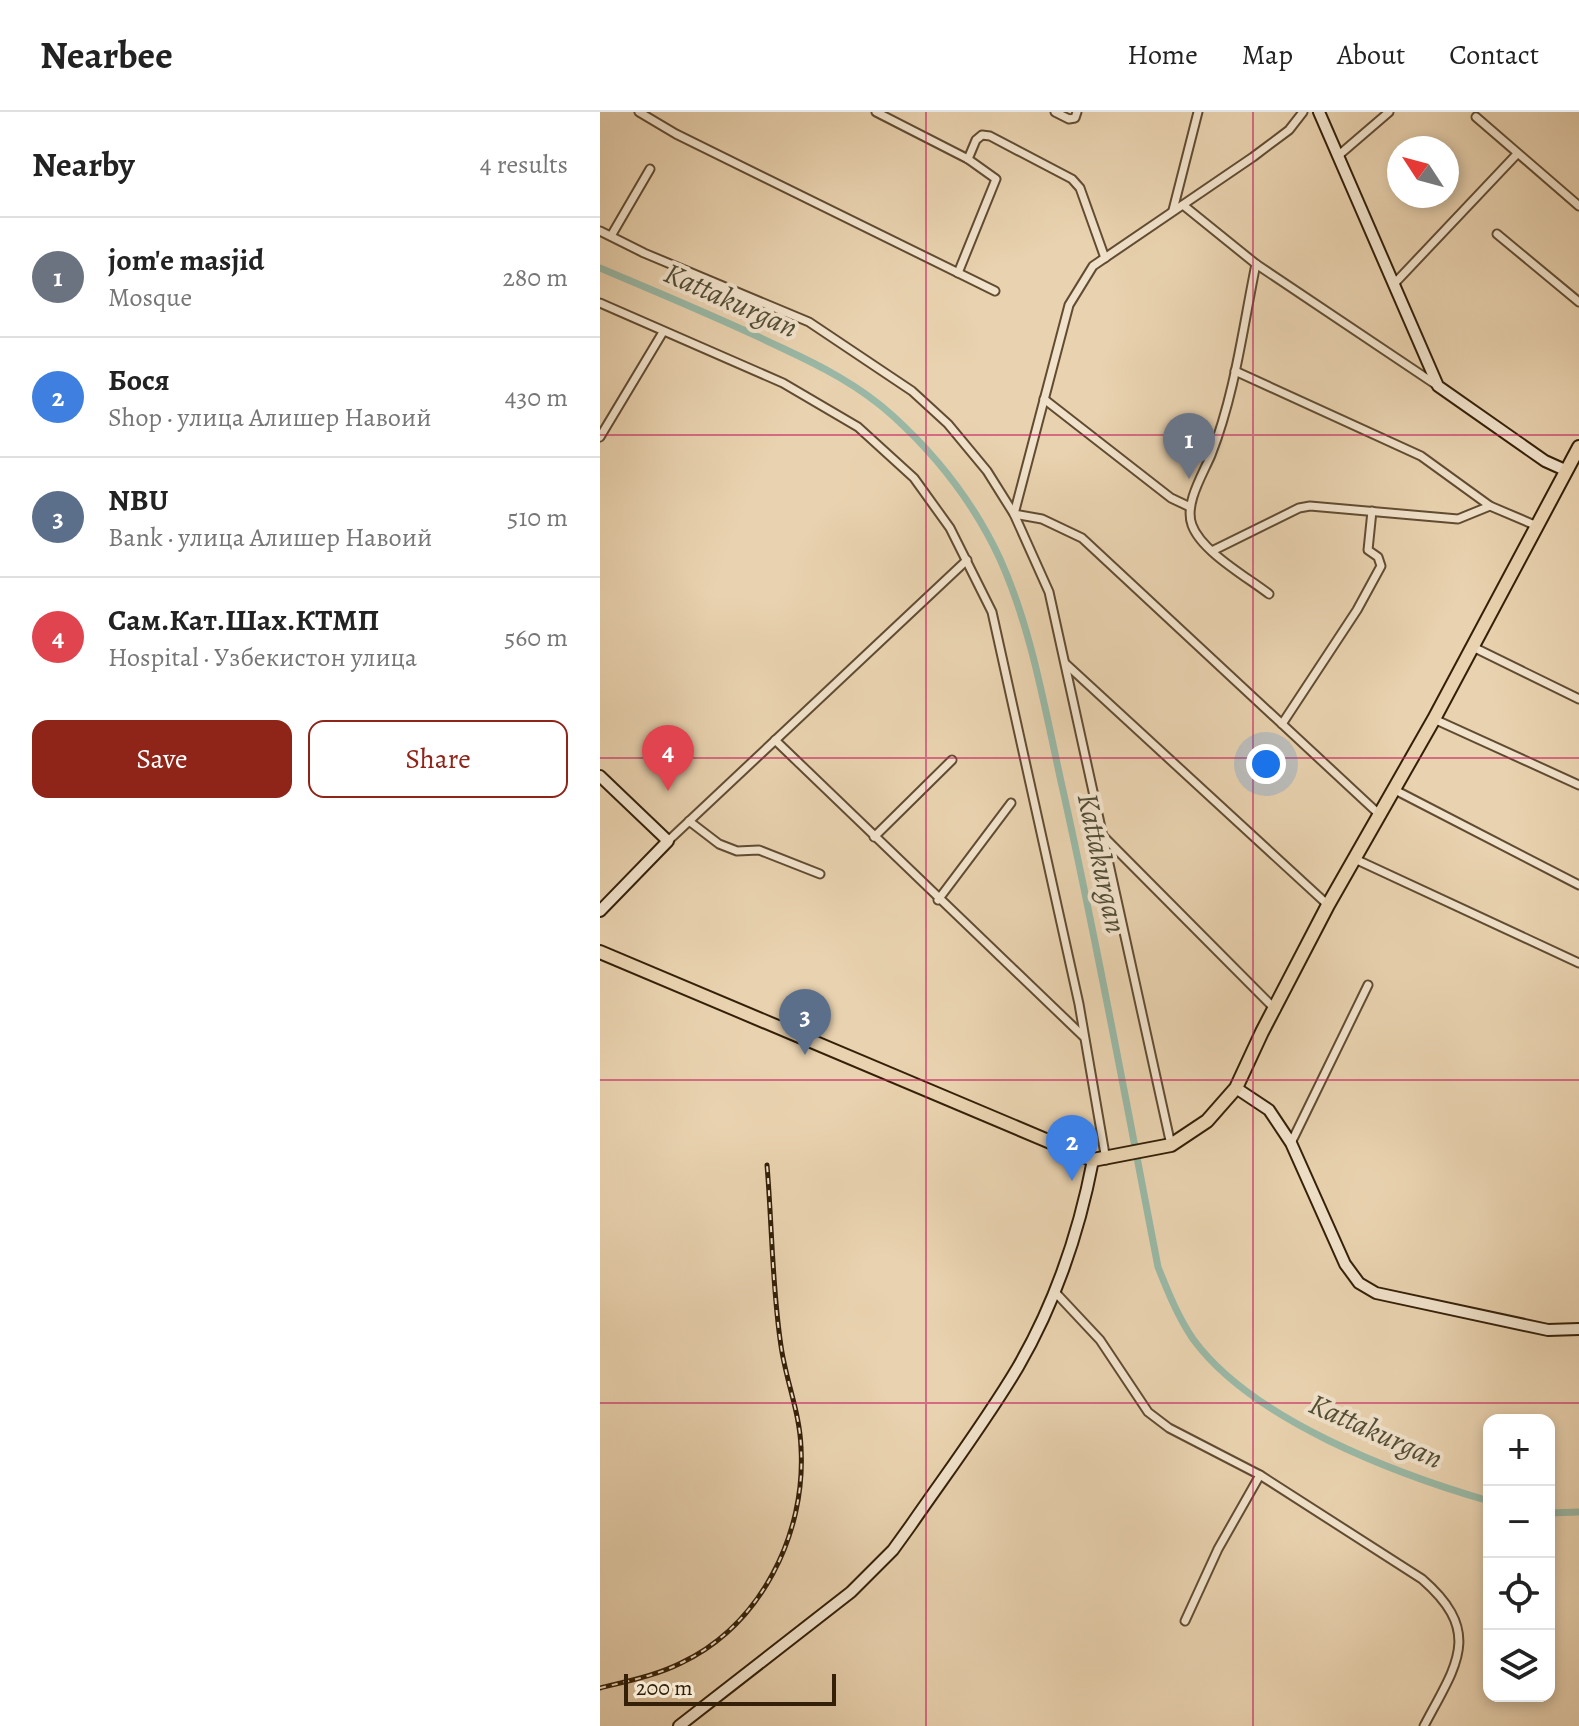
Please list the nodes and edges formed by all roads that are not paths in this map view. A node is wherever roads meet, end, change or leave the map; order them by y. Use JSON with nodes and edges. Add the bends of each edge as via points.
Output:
{"nodes":[{"id":1,"x":639,"y":112,"type":"edge"},
{"id":2,"x":876,"y":112,"type":"edge"},
{"id":3,"x":1055,"y":112,"type":"edge"},
{"id":4,"x":1077,"y":112,"type":"edge"},
{"id":5,"x":1198,"y":112,"type":"edge"},
{"id":6,"x":1303,"y":112,"type":"edge"},
{"id":7,"x":1319,"y":112,"type":"edge"},
{"id":8,"x":1389,"y":112,"type":"edge"},
{"id":9,"x":1476,"y":117,"type":"dead end"},
{"id":10,"x":1517,"y":154,"type":"junction"},
{"id":11,"x":1339,"y":155,"type":"junction"},
{"id":12,"x":968,"y":159,"type":"junction"},
{"id":13,"x":650,"y":169,"type":"dead end"},
{"id":14,"x":1183,"y":205,"type":"junction"},
{"id":15,"x":1579,"y":206,"type":"edge"},
{"id":16,"x":1172,"y":212,"type":"junction"},
{"id":17,"x":600,"y":231,"type":"edge"},
{"id":18,"x":1497,"y":234,"type":"dead end"},
{"id":19,"x":611,"y":236,"type":"junction"},
{"id":20,"x":1105,"y":258,"type":"junction"},
{"id":21,"x":1256,"y":264,"type":"junction"},
{"id":22,"x":958,"y":273,"type":"junction"},
{"id":23,"x":1394,"y":284,"type":"junction"},
{"id":24,"x":995,"y":291,"type":"dead end"},
{"id":25,"x":1579,"y":302,"type":"edge"},
{"id":26,"x":600,"y":303,"type":"edge"},
{"id":27,"x":663,"y":332,"type":"junction"},
{"id":28,"x":1235,"y":371,"type":"junction"},
{"id":29,"x":1438,"y":386,"type":"junction"},
{"id":30,"x":1044,"y":399,"type":"junction"},
{"id":31,"x":600,"y":437,"type":"edge"},
{"id":32,"x":1579,"y":447,"type":"edge"},
{"id":33,"x":1565,"y":470,"type":"junction"},
{"id":34,"x":1579,"y":475,"type":"edge"},
{"id":35,"x":1490,"y":506,"type":"junction"},
{"id":36,"x":1190,"y":507,"type":"junction"},
{"id":37,"x":1372,"y":511,"type":"junction"},
{"id":38,"x":1014,"y":514,"type":"junction"},
{"id":39,"x":1537,"y":526,"type":"junction"},
{"id":40,"x":1212,"y":551,"type":"junction"},
{"id":41,"x":967,"y":560,"type":"junction"},
{"id":42,"x":1269,"y":594,"type":"dead end"},
{"id":43,"x":1473,"y":647,"type":"junction"},
{"id":44,"x":1064,"y":663,"type":"junction"},
{"id":45,"x":1579,"y":699,"type":"edge"},
{"id":46,"x":1434,"y":719,"type":"junction"},
{"id":47,"x":1282,"y":724,"type":"junction"},
{"id":48,"x":775,"y":740,"type":"junction"},
{"id":49,"x":952,"y":760,"type":"dead end"},
{"id":50,"x":600,"y":776,"type":"edge"},
{"id":51,"x":1579,"y":785,"type":"edge"},
{"id":52,"x":1395,"y":790,"type":"junction"},
{"id":53,"x":1011,"y":803,"type":"dead end"},
{"id":54,"x":1381,"y":816,"type":"junction"},
{"id":55,"x":689,"y":821,"type":"junction"},
{"id":56,"x":1102,"y":836,"type":"junction"},
{"id":57,"x":874,"y":837,"type":"junction"},
{"id":58,"x":668,"y":841,"type":"junction"},
{"id":59,"x":1355,"y":859,"type":"junction"},
{"id":60,"x":820,"y":874,"type":"dead end"},
{"id":61,"x":1579,"y":885,"type":"edge"},
{"id":62,"x":938,"y":900,"type":"junction"},
{"id":63,"x":1328,"y":905,"type":"junction"},
{"id":64,"x":600,"y":911,"type":"edge"},
{"id":65,"x":600,"y":952,"type":"edge"},
{"id":66,"x":1579,"y":963,"type":"edge"},
{"id":67,"x":1368,"y":985,"type":"dead end"},
{"id":68,"x":1276,"y":1010,"type":"junction"},
{"id":69,"x":1085,"y":1037,"type":"junction"},
{"id":70,"x":1236,"y":1088,"type":"junction"},
{"id":71,"x":1291,"y":1143,"type":"junction"},
{"id":72,"x":1171,"y":1145,"type":"junction"},
{"id":73,"x":1099,"y":1160,"type":"junction"},
{"id":74,"x":1055,"y":1292,"type":"junction"},
{"id":75,"x":1579,"y":1329,"type":"edge"},
{"id":76,"x":1260,"y":1475,"type":"junction"},
{"id":77,"x":1185,"y":1621,"type":"dead end"},
{"id":78,"x":679,"y":1726,"type":"edge"},
{"id":79,"x":1424,"y":1726,"type":"edge"}],
"edges":[{"from":1,"to":22,"type":"street"},
{"from":2,"to":12,"type":"street"},
{"from":3,"to":4,"type":"street","via":[[1069,119]]},
{"from":5,"to":16,"type":"street"},
{"from":6,"to":14,"type":"street","via":[[1289,130]]},
{"from":7,"to":11,"type":"street"},
{"from":8,"to":11,"type":"street"},
{"from":9,"to":10,"type":"street"},
{"from":10,"to":15,"type":"street"},
{"from":10,"to":23,"type":"street"},
{"from":11,"to":23,"type":"street"},
{"from":12,"to":20,"type":"street","via":[[976,140],[990,136],[1072,179]]},
{"from":12,"to":22,"type":"street","via":[[993,174],[996,184]]},
{"from":13,"to":19,"type":"street"},
{"from":14,"to":16,"type":"street"},
{"from":14,"to":21,"type":"street"},
{"from":16,"to":20,"type":"street"},
{"from":17,"to":19,"type":"street"},
{"from":18,"to":25,"type":"street"},
{"from":19,"to":38,"type":"street","via":[[809,322],[912,391],[987,471]]},
{"from":20,"to":30,"type":"street","via":[[1093,266],[1069,305]]},
{"from":21,"to":28,"type":"street"},
{"from":21,"to":29,"type":"street"},
{"from":22,"to":24,"type":"street"},
{"from":23,"to":29,"type":"street"},
{"from":26,"to":27,"type":"street"},
{"from":27,"to":31,"type":"street"},
{"from":27,"to":41,"type":"street","via":[[783,383],[858,427],[914,478]]},
{"from":28,"to":35,"type":"street","via":[[1421,456]]},
{"from":28,"to":36,"type":"street","via":[[1221,429]]},
{"from":29,"to":33,"type":"street"},
{"from":30,"to":36,"type":"street","via":[[1171,498]]},
{"from":30,"to":38,"type":"street"},
{"from":32,"to":33,"type":"main road"},
{"from":33,"to":34,"type":"street"},
{"from":33,"to":39,"type":"main road"},
{"from":35,"to":37,"type":"street","via":[[1458,519]]},
{"from":35,"to":39,"type":"street"},
{"from":36,"to":40,"type":"street","via":[[1190,523]]},
{"from":37,"to":40,"type":"street","via":[[1299,508]]},
{"from":37,"to":47,"type":"street","via":[[1368,550],[1381,566]]},
{"from":38,"to":44,"type":"street","via":[[1049,592]]},
{"from":38,"to":47,"type":"street","via":[[1042,519],[1082,538]]},
{"from":39,"to":43,"type":"main road"},
{"from":40,"to":42,"type":"street"},
{"from":41,"to":48,"type":"street"},
{"from":41,"to":69,"type":"street","via":[[992,612]]},
{"from":43,"to":45,"type":"street"},
{"from":43,"to":46,"type":"main road"},
{"from":44,"to":56,"type":"street"},
{"from":44,"to":63,"type":"street"},
{"from":46,"to":51,"type":"street"},
{"from":46,"to":52,"type":"main road"},
{"from":47,"to":54,"type":"street"},
{"from":48,"to":55,"type":"street"},
{"from":48,"to":57,"type":"street"},
{"from":49,"to":57,"type":"street"},
{"from":50,"to":58,"type":"street"},
{"from":52,"to":54,"type":"main road"},
{"from":52,"to":61,"type":"street"},
{"from":53,"to":62,"type":"street"},
{"from":54,"to":59,"type":"main road"},
{"from":55,"to":58,"type":"street"},
{"from":55,"to":60,"type":"street","via":[[719,844],[737,851],[759,850]]},
{"from":56,"to":68,"type":"street"},
{"from":56,"to":72,"type":"street"},
{"from":57,"to":62,"type":"street"},
{"from":58,"to":64,"type":"street"},
{"from":59,"to":63,"type":"main road"},
{"from":59,"to":66,"type":"street"},
{"from":62,"to":69,"type":"street"},
{"from":63,"to":68,"type":"main road"},
{"from":65,"to":73,"type":"main road","via":[[1064,1150]]},
{"from":67,"to":71,"type":"street"},
{"from":68,"to":70,"type":"main road"},
{"from":69,"to":73,"type":"street"},
{"from":70,"to":71,"type":"street","via":[[1269,1110]]},
{"from":70,"to":72,"type":"main road","via":[[1207,1121]]},
{"from":71,"to":75,"type":"street","via":[[1345,1264],[1359,1283],[1376,1293],[1548,1330]]},
{"from":72,"to":73,"type":"main road"},
{"from":73,"to":74,"type":"street"},
{"from":74,"to":76,"type":"street","via":[[1100,1340],[1148,1412]]},
{"from":74,"to":78,"type":"street","via":[[1017,1368],[893,1550],[851,1592]]},
{"from":76,"to":77,"type":"street"},
{"from":76,"to":79,"type":"street","via":[[1438,1592],[1460,1628],[1460,1645],[1453,1672]]}]}
